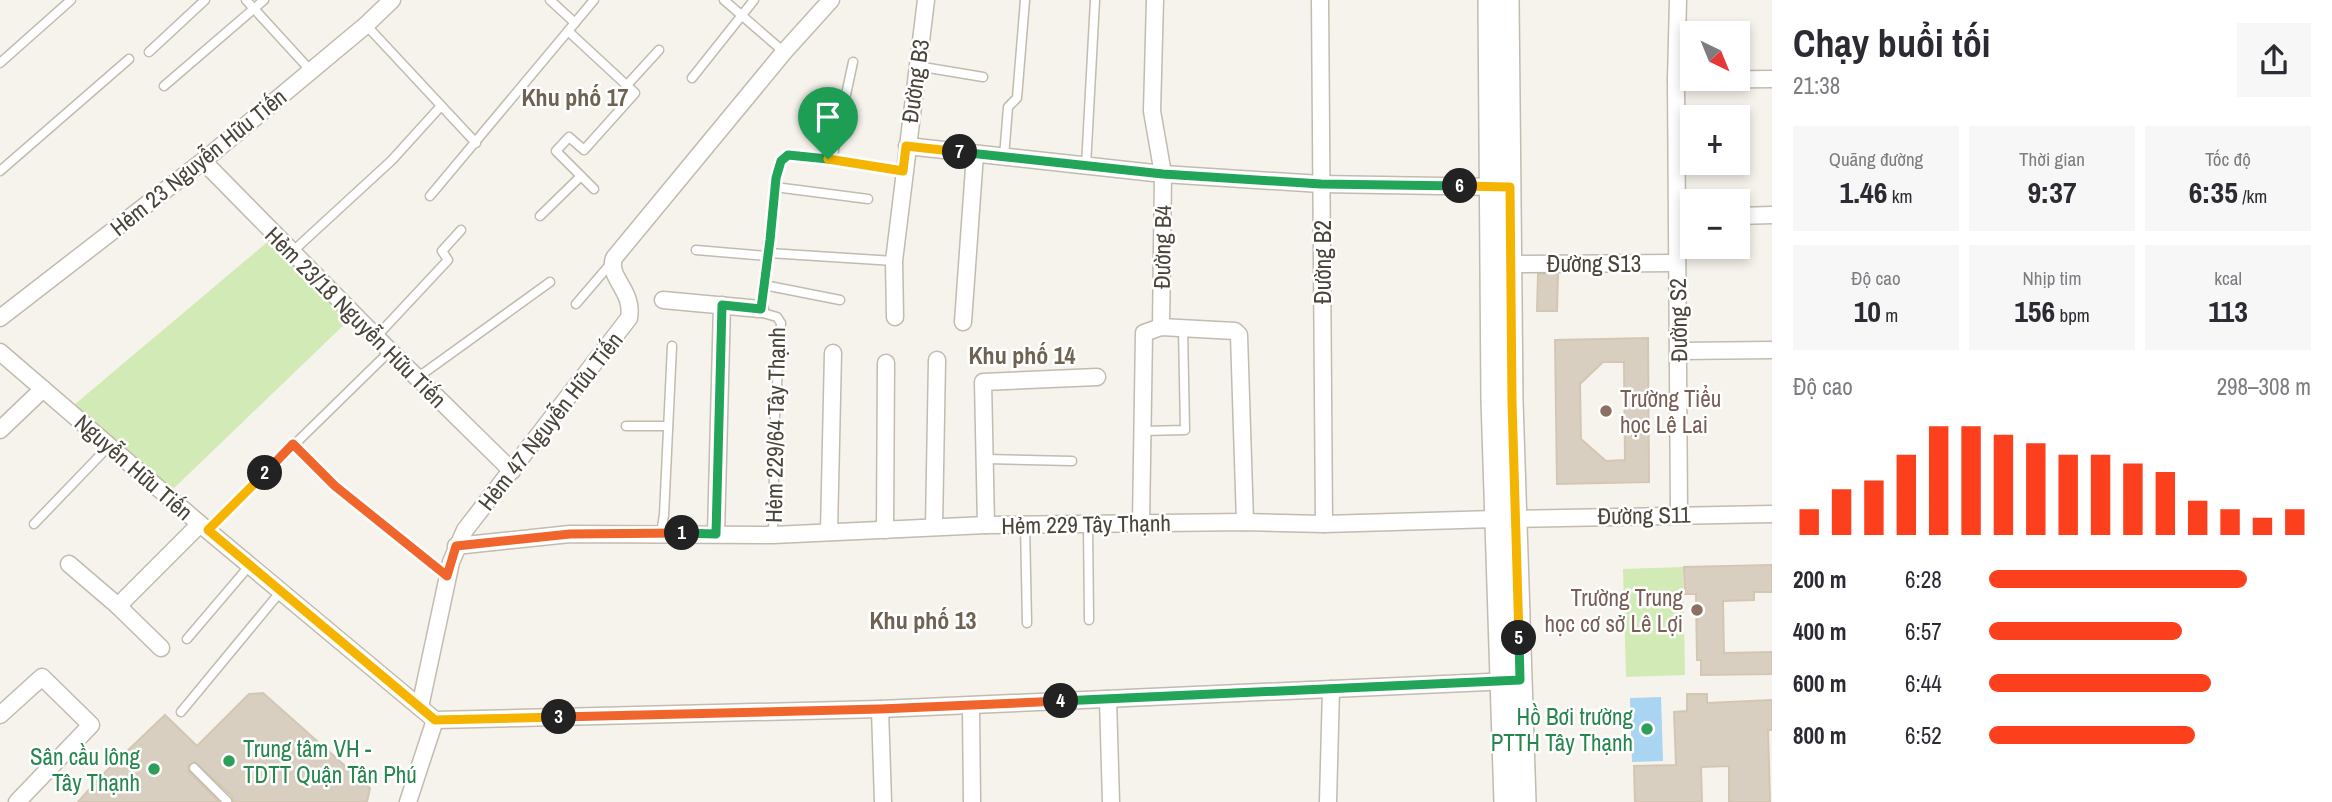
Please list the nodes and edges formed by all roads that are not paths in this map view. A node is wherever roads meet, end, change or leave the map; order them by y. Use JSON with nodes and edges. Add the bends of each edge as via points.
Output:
{"nodes":[{"id":1,"x":71,"y":0,"type":"edge"},
{"id":2,"x":205,"y":0,"type":"edge"},
{"id":3,"x":246,"y":0,"type":"edge"},
{"id":4,"x":264,"y":0,"type":"edge"},
{"id":5,"x":392,"y":0,"type":"edge"},
{"id":6,"x":550,"y":0,"type":"edge"},
{"id":7,"x":594,"y":0,"type":"edge"},
{"id":8,"x":724,"y":0,"type":"edge"},
{"id":9,"x":754,"y":0,"type":"edge"},
{"id":10,"x":831,"y":0,"type":"edge"},
{"id":11,"x":926,"y":0,"type":"edge"},
{"id":12,"x":1025,"y":0,"type":"edge"},
{"id":13,"x":1095,"y":0,"type":"edge"},
{"id":14,"x":1154,"y":0,"type":"edge"},
{"id":15,"x":1320,"y":0,"type":"edge"},
{"id":16,"x":1489,"y":0,"type":"edge"},
{"id":17,"x":1507,"y":0,"type":"edge"},
{"id":18,"x":1678,"y":0,"type":"edge"},
{"id":19,"x":254,"y":9,"type":"junction"},
{"id":20,"x":742,"y":15,"type":"junction"},
{"id":21,"x":575,"y":23,"type":"junction"},
{"id":22,"x":366,"y":25,"type":"junction"},
{"id":23,"x":568,"y":31,"type":"junction"},
{"id":24,"x":659,"y":50,"type":"dead end"},
{"id":25,"x":149,"y":52,"type":"dead end"},
{"id":26,"x":784,"y":52,"type":"junction"},
{"id":27,"x":128,"y":59,"type":"dead end"},
{"id":28,"x":853,"y":62,"type":"dead end"},
{"id":29,"x":0,"y":63,"type":"edge"},
{"id":30,"x":917,"y":66,"type":"junction"},
{"id":31,"x":311,"y":71,"type":"junction"},
{"id":32,"x":983,"y":77,"type":"dead end"},
{"id":33,"x":692,"y":78,"type":"dead end"},
{"id":34,"x":1772,"y":79,"type":"edge"},
{"id":35,"x":1676,"y":80,"type":"junction"},
{"id":36,"x":627,"y":85,"type":"junction"},
{"id":37,"x":164,"y":86,"type":"dead end"},
{"id":38,"x":441,"y":106,"type":"junction"},
{"id":39,"x":476,"y":143,"type":"junction"},
{"id":40,"x":906,"y":146,"type":"junction"},
{"id":41,"x":975,"y":154,"type":"junction"},
{"id":42,"x":1004,"y":157,"type":"junction"},
{"id":43,"x":828,"y":159,"type":"junction"},
{"id":44,"x":203,"y":160,"type":"junction"},
{"id":45,"x":1086,"y":166,"type":"junction"},
{"id":46,"x":0,"y":171,"type":"edge"},
{"id":47,"x":903,"y":171,"type":"junction"},
{"id":48,"x":1163,"y":174,"type":"junction"},
{"id":49,"x":581,"y":176,"type":"junction"},
{"id":50,"x":1321,"y":184,"type":"junction"},
{"id":51,"x":775,"y":187,"type":"junction"},
{"id":52,"x":1501,"y":187,"type":"junction"},
{"id":53,"x":594,"y":188,"type":"dead end"},
{"id":54,"x":1683,"y":189,"type":"edge"},
{"id":55,"x":430,"y":196,"type":"dead end"},
{"id":56,"x":868,"y":199,"type":"dead end"},
{"id":57,"x":1772,"y":215,"type":"edge"},
{"id":58,"x":540,"y":216,"type":"dead end"},
{"id":59,"x":1750,"y":216,"type":"edge"},
{"id":60,"x":461,"y":230,"type":"dead end"},
{"id":61,"x":1680,"y":246,"type":"edge"},
{"id":62,"x":696,"y":250,"type":"dead end"},
{"id":63,"x":292,"y":252,"type":"junction"},
{"id":64,"x":769,"y":254,"type":"junction"},
{"id":65,"x":894,"y":261,"type":"junction"},
{"id":66,"x":612,"y":262,"type":"junction"},
{"id":67,"x":1677,"y":263,"type":"junction"},
{"id":68,"x":1511,"y":264,"type":"junction"},
{"id":69,"x":550,"y":282,"type":"dead end"},
{"id":70,"x":765,"y":285,"type":"junction"},
{"id":71,"x":663,"y":300,"type":"dead end"},
{"id":72,"x":840,"y":300,"type":"dead end"},
{"id":73,"x":576,"y":304,"type":"dead end"},
{"id":74,"x":722,"y":305,"type":"junction"},
{"id":75,"x":761,"y":309,"type":"junction"},
{"id":76,"x":895,"y":317,"type":"dead end"},
{"id":77,"x":0,"y":318,"type":"edge"},
{"id":78,"x":963,"y":322,"type":"dead end"},
{"id":79,"x":1161,"y":327,"type":"junction"},
{"id":80,"x":1184,"y":328,"type":"junction"},
{"id":81,"x":376,"y":337,"type":"junction"},
{"id":82,"x":672,"y":346,"type":"dead end"},
{"id":83,"x":1772,"y":350,"type":"edge"},
{"id":84,"x":390,"y":351,"type":"junction"},
{"id":85,"x":1679,"y":351,"type":"junction"},
{"id":86,"x":0,"y":352,"type":"edge"},
{"id":87,"x":833,"y":353,"type":"dead end"},
{"id":88,"x":937,"y":360,"type":"dead end"},
{"id":89,"x":886,"y":363,"type":"dead end"},
{"id":90,"x":1097,"y":377,"type":"dead end"},
{"id":91,"x":417,"y":378,"type":"junction"},
{"id":92,"x":43,"y":388,"type":"junction"},
{"id":93,"x":626,"y":426,"type":"dead end"},
{"id":94,"x":668,"y":426,"type":"junction"},
{"id":95,"x":0,"y":430,"type":"edge"},
{"id":96,"x":1143,"y":431,"type":"junction"},
{"id":97,"x":293,"y":444,"type":"junction"},
{"id":98,"x":109,"y":446,"type":"junction"},
{"id":99,"x":986,"y":460,"type":"junction"},
{"id":100,"x":1072,"y":461,"type":"dead end"},
{"id":101,"x":512,"y":471,"type":"junction"},
{"id":102,"x":1679,"y":514,"type":"junction"},
{"id":103,"x":1772,"y":514,"type":"edge"},
{"id":104,"x":1506,"y":519,"type":"junction"},
{"id":105,"x":1245,"y":522,"type":"junction"},
{"id":106,"x":1141,"y":523,"type":"junction"},
{"id":107,"x":34,"y":524,"type":"dead end"},
{"id":108,"x":1025,"y":524,"type":"junction"},
{"id":109,"x":1088,"y":524,"type":"junction"},
{"id":110,"x":1324,"y":524,"type":"junction"},
{"id":111,"x":986,"y":525,"type":"junction"},
{"id":112,"x":204,"y":527,"type":"junction"},
{"id":113,"x":934,"y":527,"type":"junction"},
{"id":114,"x":885,"y":530,"type":"junction"},
{"id":115,"x":829,"y":532,"type":"junction"},
{"id":116,"x":669,"y":533,"type":"junction"},
{"id":117,"x":716,"y":534,"type":"junction"},
{"id":118,"x":773,"y":535,"type":"junction"},
{"id":119,"x":456,"y":546,"type":"junction"},
{"id":120,"x":69,"y":564,"type":"dead end"},
{"id":121,"x":250,"y":565,"type":"junction"},
{"id":122,"x":447,"y":576,"type":"junction"},
{"id":123,"x":281,"y":591,"type":"junction"},
{"id":124,"x":118,"y":606,"type":"junction"},
{"id":125,"x":1089,"y":620,"type":"dead end"},
{"id":126,"x":1027,"y":623,"type":"dead end"},
{"id":127,"x":187,"y":639,"type":"dead end"},
{"id":128,"x":161,"y":648,"type":"dead end"},
{"id":129,"x":1510,"y":681,"type":"junction"},
{"id":130,"x":1331,"y":690,"type":"junction"},
{"id":131,"x":1108,"y":699,"type":"junction"},
{"id":132,"x":971,"y":706,"type":"junction"},
{"id":133,"x":420,"y":707,"type":"junction"},
{"id":134,"x":880,"y":709,"type":"junction"},
{"id":135,"x":181,"y":712,"type":"dead end"},
{"id":136,"x":0,"y":715,"type":"edge"},
{"id":137,"x":435,"y":720,"type":"junction"},
{"id":138,"x":194,"y":768,"type":"dead end"},
{"id":139,"x":17,"y":802,"type":"edge"},
{"id":140,"x":227,"y":802,"type":"edge"},
{"id":141,"x":408,"y":802,"type":"edge"},
{"id":142,"x":883,"y":802,"type":"edge"},
{"id":143,"x":972,"y":802,"type":"edge"},
{"id":144,"x":1111,"y":802,"type":"edge"},
{"id":145,"x":1328,"y":802,"type":"edge"},
{"id":146,"x":1504,"y":802,"type":"edge"},
{"id":147,"x":1525,"y":802,"type":"edge"}],
"edges":[{"from":1,"to":29,"type":"lane"},
{"from":2,"to":25,"type":"lane"},
{"from":3,"to":19,"type":"lane"},
{"from":4,"to":19,"type":"lane"},
{"from":5,"to":22,"type":"street","name":"Hẻm 23 Nguyễn Hữu Tiến"},
{"from":6,"to":21,"type":"lane"},
{"from":7,"to":21,"type":"lane"},
{"from":8,"to":20,"type":"lane"},
{"from":9,"to":20,"type":"lane"},
{"from":10,"to":26,"type":"street"},
{"from":11,"to":30,"type":"street","name":"Đường B3"},
{"from":12,"to":42,"type":"lane","via":[[1017,98],[1008,107]]},
{"from":13,"to":45,"type":"lane"},
{"from":14,"to":48,"type":"street","name":"Đường B4","via":[[1152,111]]},
{"from":15,"to":50,"type":"street","name":"Đường B2"},
{"from":16,"to":52,"type":"street"},
{"from":17,"to":52,"type":"street"},
{"from":18,"to":35,"type":"street","name":"Đường S2"},
{"from":19,"to":31,"type":"lane"},
{"from":19,"to":37,"type":"lane"},
{"from":20,"to":26,"type":"lane"},
{"from":20,"to":33,"type":"lane"},
{"from":21,"to":23,"type":"lane"},
{"from":22,"to":31,"type":"street","name":"Hẻm 23 Nguyễn Hữu Tiến"},
{"from":22,"to":38,"type":"lane"},
{"from":23,"to":36,"type":"lane"},
{"from":23,"to":39,"type":"lane"},
{"from":24,"to":36,"type":"lane"},
{"from":26,"to":66,"type":"street"},
{"from":27,"to":46,"type":"lane"},
{"from":28,"to":43,"type":"lane","via":[[833,155]]},
{"from":30,"to":32,"type":"lane"},
{"from":30,"to":40,"type":"street","name":"Đường B3"},
{"from":31,"to":44,"type":"street","name":"Hẻm 23 Nguyễn Hữu Tiến"},
{"from":34,"to":35,"type":"street"},
{"from":35,"to":54,"type":"street","name":"Đường S2"},
{"from":36,"to":49,"type":"lane","via":[[635,93],[584,150],[569,137],[556,151]]},
{"from":38,"to":39,"type":"lane"},
{"from":38,"to":63,"type":"lane","via":[[392,160]]},
{"from":39,"to":55,"type":"lane"},
{"from":40,"to":41,"type":"street","name":"Đường B3"},
{"from":40,"to":47,"type":"street"},
{"from":41,"to":42,"type":"street","name":"Đường B3"},
{"from":41,"to":78,"type":"street"},
{"from":42,"to":45,"type":"street","name":"Đường B3"},
{"from":43,"to":47,"type":"lane","name":"Hẻm 229/64 Tây Thạnh"},
{"from":43,"to":51,"type":"lane","name":"Hẻm 229/64 Tây Thạnh","via":[[785,156]]},
{"from":44,"to":63,"type":"street","name":"Hẻm 23/18 Nguyễn Hữu Tiến"},
{"from":44,"to":77,"type":"street","name":"Hẻm 23 Nguyễn Hữu Tiến"},
{"from":45,"to":48,"type":"street","name":"Đường B3"},
{"from":47,"to":65,"type":"street"},
{"from":48,"to":50,"type":"street","name":"Đường B3"},
{"from":48,"to":79,"type":"street","name":"Đường B4"},
{"from":49,"to":53,"type":"lane"},
{"from":49,"to":58,"type":"lane"},
{"from":50,"to":52,"type":"street","name":"Đường B3"},
{"from":50,"to":110,"type":"street","name":"Đường B2"},
{"from":51,"to":56,"type":"lane"},
{"from":51,"to":64,"type":"lane","name":"Hẻm 229/64 Tây Thạnh"},
{"from":52,"to":68,"type":"street"},
{"from":52,"to":104,"type":"street"},
{"from":57,"to":59,"type":"street"},
{"from":60,"to":81,"type":"lane","via":[[442,251],[448,260]]},
{"from":61,"to":67,"type":"street","name":"Đường S2"},
{"from":62,"to":64,"type":"lane"},
{"from":63,"to":81,"type":"street","name":"Hẻm 23/18 Nguyễn Hữu Tiến"},
{"from":64,"to":65,"type":"lane"},
{"from":64,"to":70,"type":"lane","name":"Hẻm 229/64 Tây Thạnh"},
{"from":65,"to":76,"type":"street"},
{"from":66,"to":73,"type":"lane"},
{"from":66,"to":101,"type":"street","name":"Hẻm 47 Nguyễn Hữu Tiến","via":[[628,296],[629,318]]},
{"from":67,"to":68,"type":"street","name":"Đường S13"},
{"from":67,"to":85,"type":"street","name":"Đường S2"},
{"from":68,"to":104,"type":"street","via":[[1512,401]]},
{"from":69,"to":91,"type":"lane"},
{"from":70,"to":72,"type":"lane"},
{"from":70,"to":75,"type":"lane","name":"Hẻm 229/64 Tây Thạnh"},
{"from":71,"to":74,"type":"street"},
{"from":74,"to":75,"type":"street"},
{"from":74,"to":117,"type":"street"},
{"from":75,"to":118,"type":"lane","name":"Hẻm 229/64 Tây Thạnh","via":[[781,323]]},
{"from":79,"to":80,"type":"street"},
{"from":79,"to":96,"type":"street","via":[[1144,332]]},
{"from":80,"to":96,"type":"lane","via":[[1185,429]]},
{"from":80,"to":105,"type":"street","via":[[1235,331],[1240,337]]},
{"from":81,"to":84,"type":"street","name":"Hẻm 23/18 Nguyễn Hữu Tiến"},
{"from":82,"to":94,"type":"lane"},
{"from":83,"to":85,"type":"street"},
{"from":84,"to":91,"type":"street","name":"Hẻm 23/18 Nguyễn Hữu Tiến"},
{"from":84,"to":97,"type":"lane"},
{"from":85,"to":102,"type":"street","name":"Đường S2"},
{"from":86,"to":92,"type":"street","name":"Nguyễn Hữu Tiến"},
{"from":87,"to":115,"type":"street"},
{"from":88,"to":113,"type":"street"},
{"from":89,"to":114,"type":"street"},
{"from":90,"to":99,"type":"street","via":[[983,382]]},
{"from":91,"to":101,"type":"street","name":"Hẻm 23/18 Nguyễn Hữu Tiến"},
{"from":92,"to":95,"type":"street"},
{"from":92,"to":98,"type":"street","name":"Nguyễn Hữu Tiến"},
{"from":93,"to":94,"type":"lane"},
{"from":94,"to":116,"type":"lane","via":[[664,515]]},
{"from":96,"to":106,"type":"street"},
{"from":97,"to":112,"type":"lane"},
{"from":97,"to":122,"type":"lane","via":[[335,486]]},
{"from":98,"to":107,"type":"lane"},
{"from":98,"to":112,"type":"street","name":"Nguyễn Hữu Tiến"},
{"from":99,"to":100,"type":"lane"},
{"from":99,"to":111,"type":"street"},
{"from":101,"to":119,"type":"street","name":"Hẻm 47 Nguyễn Hữu Tiến"},
{"from":102,"to":103,"type":"street","name":"Đường S11"},
{"from":102,"to":104,"type":"street","name":"Đường S11"},
{"from":104,"to":110,"type":"street","name":"Hẻm 229 Tây Thạnh"},
{"from":104,"to":129,"type":"street"},
{"from":105,"to":106,"type":"street","name":"Hẻm 229 Tây Thạnh"},
{"from":105,"to":110,"type":"street","name":"Hẻm 229 Tây Thạnh"},
{"from":106,"to":109,"type":"street","name":"Hẻm 229 Tây Thạnh"},
{"from":108,"to":109,"type":"street","name":"Hẻm 229 Tây Thạnh"},
{"from":108,"to":111,"type":"street","name":"Hẻm 229 Tây Thạnh"},
{"from":108,"to":126,"type":"lane"},
{"from":109,"to":125,"type":"lane"},
{"from":111,"to":113,"type":"street","name":"Hẻm 229 Tây Thạnh"},
{"from":112,"to":121,"type":"street","name":"Nguyễn Hữu Tiến"},
{"from":112,"to":124,"type":"street"},
{"from":113,"to":114,"type":"street","name":"Hẻm 229 Tây Thạnh"},
{"from":114,"to":115,"type":"street","name":"Hẻm 229 Tây Thạnh"},
{"from":115,"to":118,"type":"street","name":"Hẻm 229 Tây Thạnh"},
{"from":116,"to":117,"type":"street","name":"Hẻm 229 Tây Thạnh"},
{"from":116,"to":119,"type":"street","name":"Hẻm 229 Tây Thạnh","via":[[570,534]]},
{"from":117,"to":118,"type":"street","name":"Hẻm 229 Tây Thạnh"},
{"from":119,"to":122,"type":"street","name":"Hẻm 47 Nguyễn Hữu Tiến"},
{"from":120,"to":124,"type":"street"},
{"from":121,"to":123,"type":"street","name":"Nguyễn Hữu Tiến"},
{"from":121,"to":127,"type":"lane"},
{"from":122,"to":133,"type":"street","name":"Hẻm 47 Nguyễn Hữu Tiến"},
{"from":123,"to":133,"type":"street","name":"Nguyễn Hữu Tiến"},
{"from":123,"to":135,"type":"lane"},
{"from":124,"to":128,"type":"street"},
{"from":129,"to":130,"type":"street"},
{"from":129,"to":146,"type":"street"},
{"from":129,"to":147,"type":"street"},
{"from":130,"to":131,"type":"street"},
{"from":130,"to":145,"type":"street"},
{"from":131,"to":132,"type":"street"},
{"from":131,"to":144,"type":"street"},
{"from":132,"to":134,"type":"street"},
{"from":132,"to":143,"type":"street"},
{"from":133,"to":137,"type":"street","name":"Nguyễn Hữu Tiến"},
{"from":134,"to":137,"type":"street"},
{"from":134,"to":142,"type":"street"},
{"from":136,"to":139,"type":"street","via":[[42,677],[91,725]]},
{"from":137,"to":141,"type":"street"},
{"from":138,"to":140,"type":"lane"}]}
